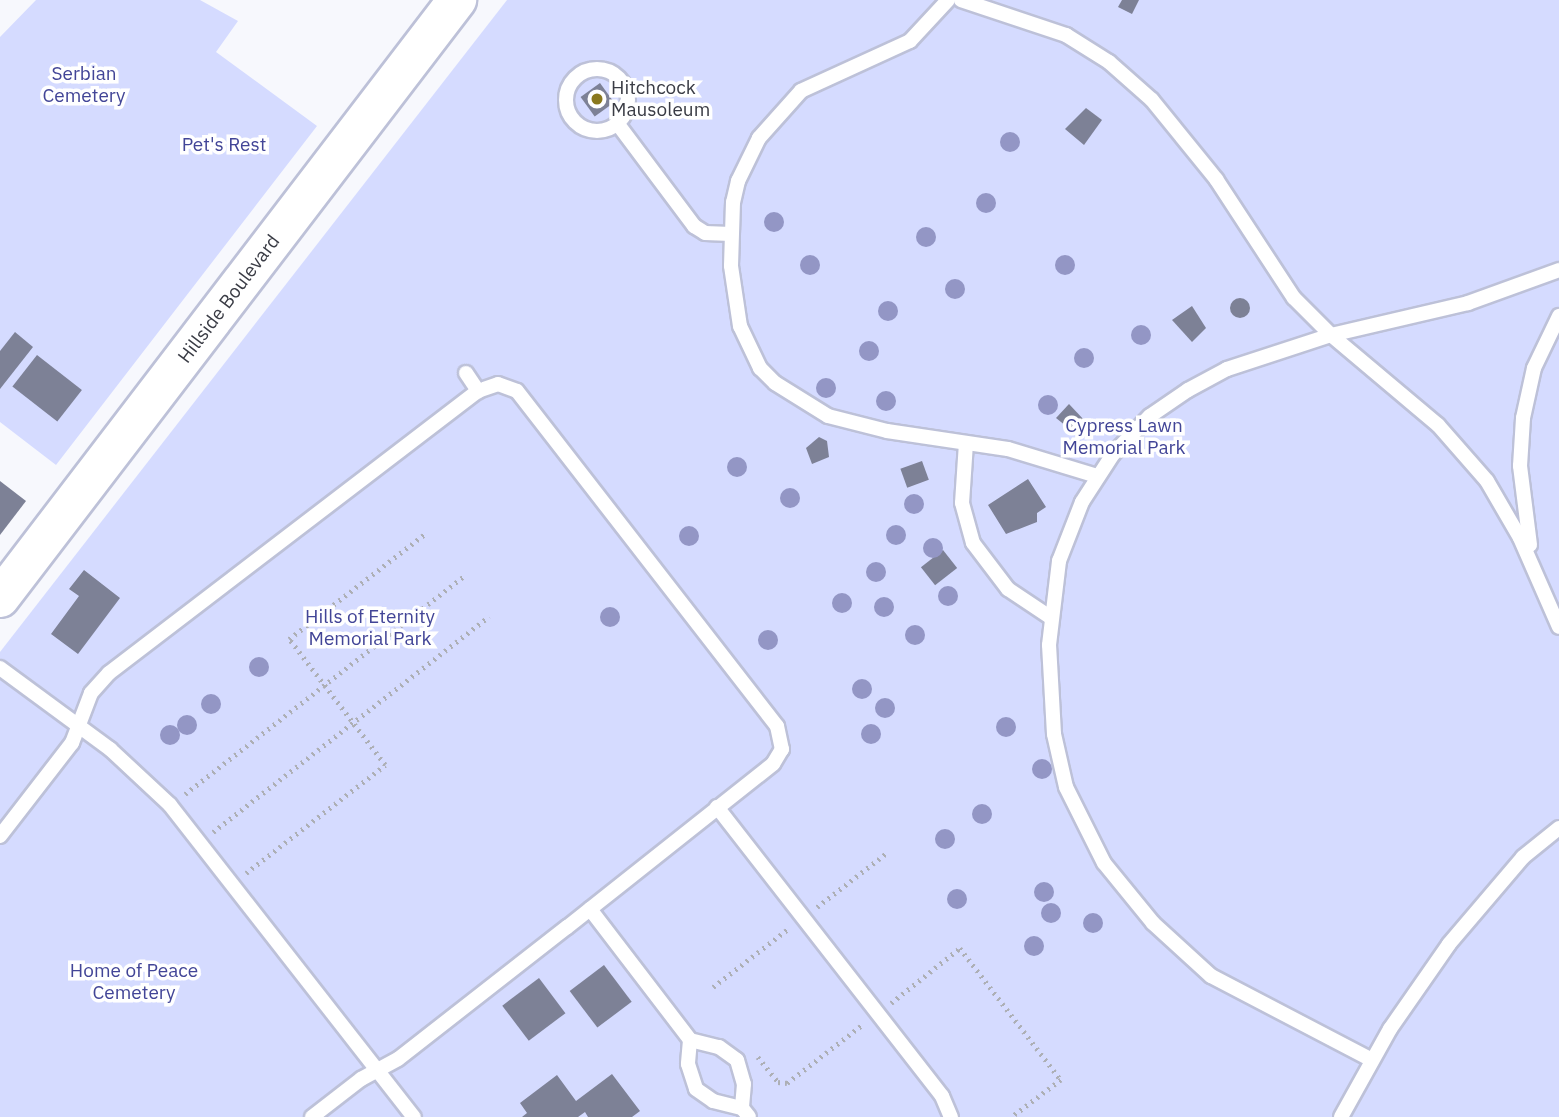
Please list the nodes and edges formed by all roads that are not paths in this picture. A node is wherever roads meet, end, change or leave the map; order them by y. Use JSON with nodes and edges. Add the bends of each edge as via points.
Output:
{"nodes":[{"id":1,"x":457,"y":0,"type":"edge"},
{"id":2,"x":948,"y":0,"type":"edge"},
{"id":3,"x":961,"y":0,"type":"edge"},
{"id":4,"x":617,"y":123,"type":"junction"},
{"id":5,"x":731,"y":234,"type":"junction"},
{"id":6,"x":1559,"y":270,"type":"edge"},
{"id":7,"x":1559,"y":316,"type":"edge"},
{"id":8,"x":1331,"y":335,"type":"junction"},
{"id":9,"x":466,"y":373,"type":"dead end"},
{"id":10,"x":478,"y":391,"type":"junction"},
{"id":11,"x":965,"y":443,"type":"junction"},
{"id":12,"x":1097,"y":476,"type":"junction"},
{"id":13,"x":1536,"y":571,"type":"junction"},
{"id":14,"x":0,"y":598,"type":"edge"},
{"id":15,"x":1050,"y":617,"type":"junction"},
{"id":16,"x":1559,"y":627,"type":"edge"},
{"id":17,"x":0,"y":668,"type":"edge"},
{"id":18,"x":78,"y":725,"type":"junction"},
{"id":19,"x":717,"y":807,"type":"junction"},
{"id":20,"x":1559,"y":828,"type":"edge"},
{"id":21,"x":0,"y":835,"type":"edge"},
{"id":22,"x":590,"y":909,"type":"junction"},
{"id":23,"x":690,"y":1040,"type":"junction"},
{"id":24,"x":1372,"y":1060,"type":"junction"},
{"id":25,"x":378,"y":1070,"type":"junction"},
{"id":26,"x":745,"y":1113,"type":"edge"},
{"id":27,"x":312,"y":1117,"type":"edge"},
{"id":28,"x":414,"y":1117,"type":"edge"},
{"id":29,"x":951,"y":1117,"type":"edge"},
{"id":30,"x":1341,"y":1117,"type":"edge"}],
"edges":[{"from":1,"to":14,"type":"main road","name":"Hillside Boulevard"},
{"from":2,"to":5,"type":"lane","via":[[910,41],[814,83],[789,100],[747,159],[733,202]]},
{"from":3,"to":8,"type":"lane","via":[[1066,35],[1130,79],[1194,150],[1275,272]]},
{"from":4,"to":4,"type":"lane","via":[[593,130],[575,121],[567,98],[579,75],[606,70],[623,83],[628,103]]},
{"from":4,"to":5,"type":"lane","via":[[694,226],[705,233]]},
{"from":5,"to":11,"type":"lane","via":[[733,288],[743,335],[760,368],[783,390],[810,408],[847,422]]},
{"from":6,"to":8,"type":"lane","via":[[1478,300]]},
{"from":7,"to":13,"type":"lane","via":[[1534,368],[1523,418],[1522,494]]},
{"from":8,"to":12,"type":"lane","via":[[1227,369],[1188,390],[1132,432]]},
{"from":8,"to":13,"type":"lane","via":[[1412,401],[1462,451],[1506,511]]},
{"from":9,"to":10,"type":"lane"},
{"from":10,"to":18,"type":"lane","via":[[109,673],[91,693]]},
{"from":10,"to":19,"type":"lane","via":[[505,384],[522,396],[777,726],[783,741],[779,757]]},
{"from":11,"to":12,"type":"lane","via":[[1029,454]]},
{"from":11,"to":15,"type":"lane","via":[[962,503],[974,542],[1008,589]]},
{"from":12,"to":15,"type":"lane","via":[[1059,561]]},
{"from":13,"to":16,"type":"lane"},
{"from":15,"to":24,"type":"lane","via":[[1049,675],[1059,760],[1077,812],[1118,883],[1173,943],[1211,976]]},
{"from":17,"to":18,"type":"lane"},
{"from":18,"to":21,"type":"lane","via":[[72,743]]},
{"from":18,"to":25,"type":"lane","via":[[170,805],[202,841]]},
{"from":19,"to":22,"type":"lane"},
{"from":19,"to":29,"type":"lane","via":[[942,1096]]},
{"from":20,"to":24,"type":"lane","via":[[1523,857],[1449,944]]},
{"from":22,"to":23,"type":"lane"},
{"from":22,"to":25,"type":"lane"},
{"from":23,"to":26,"type":"lane","via":[[688,1064],[696,1088],[706,1098]]},
{"from":23,"to":26,"type":"lane","via":[[719,1047],[734,1057],[743,1076]]},
{"from":24,"to":30,"type":"lane"},
{"from":25,"to":27,"type":"lane"},
{"from":25,"to":28,"type":"lane"}]}
